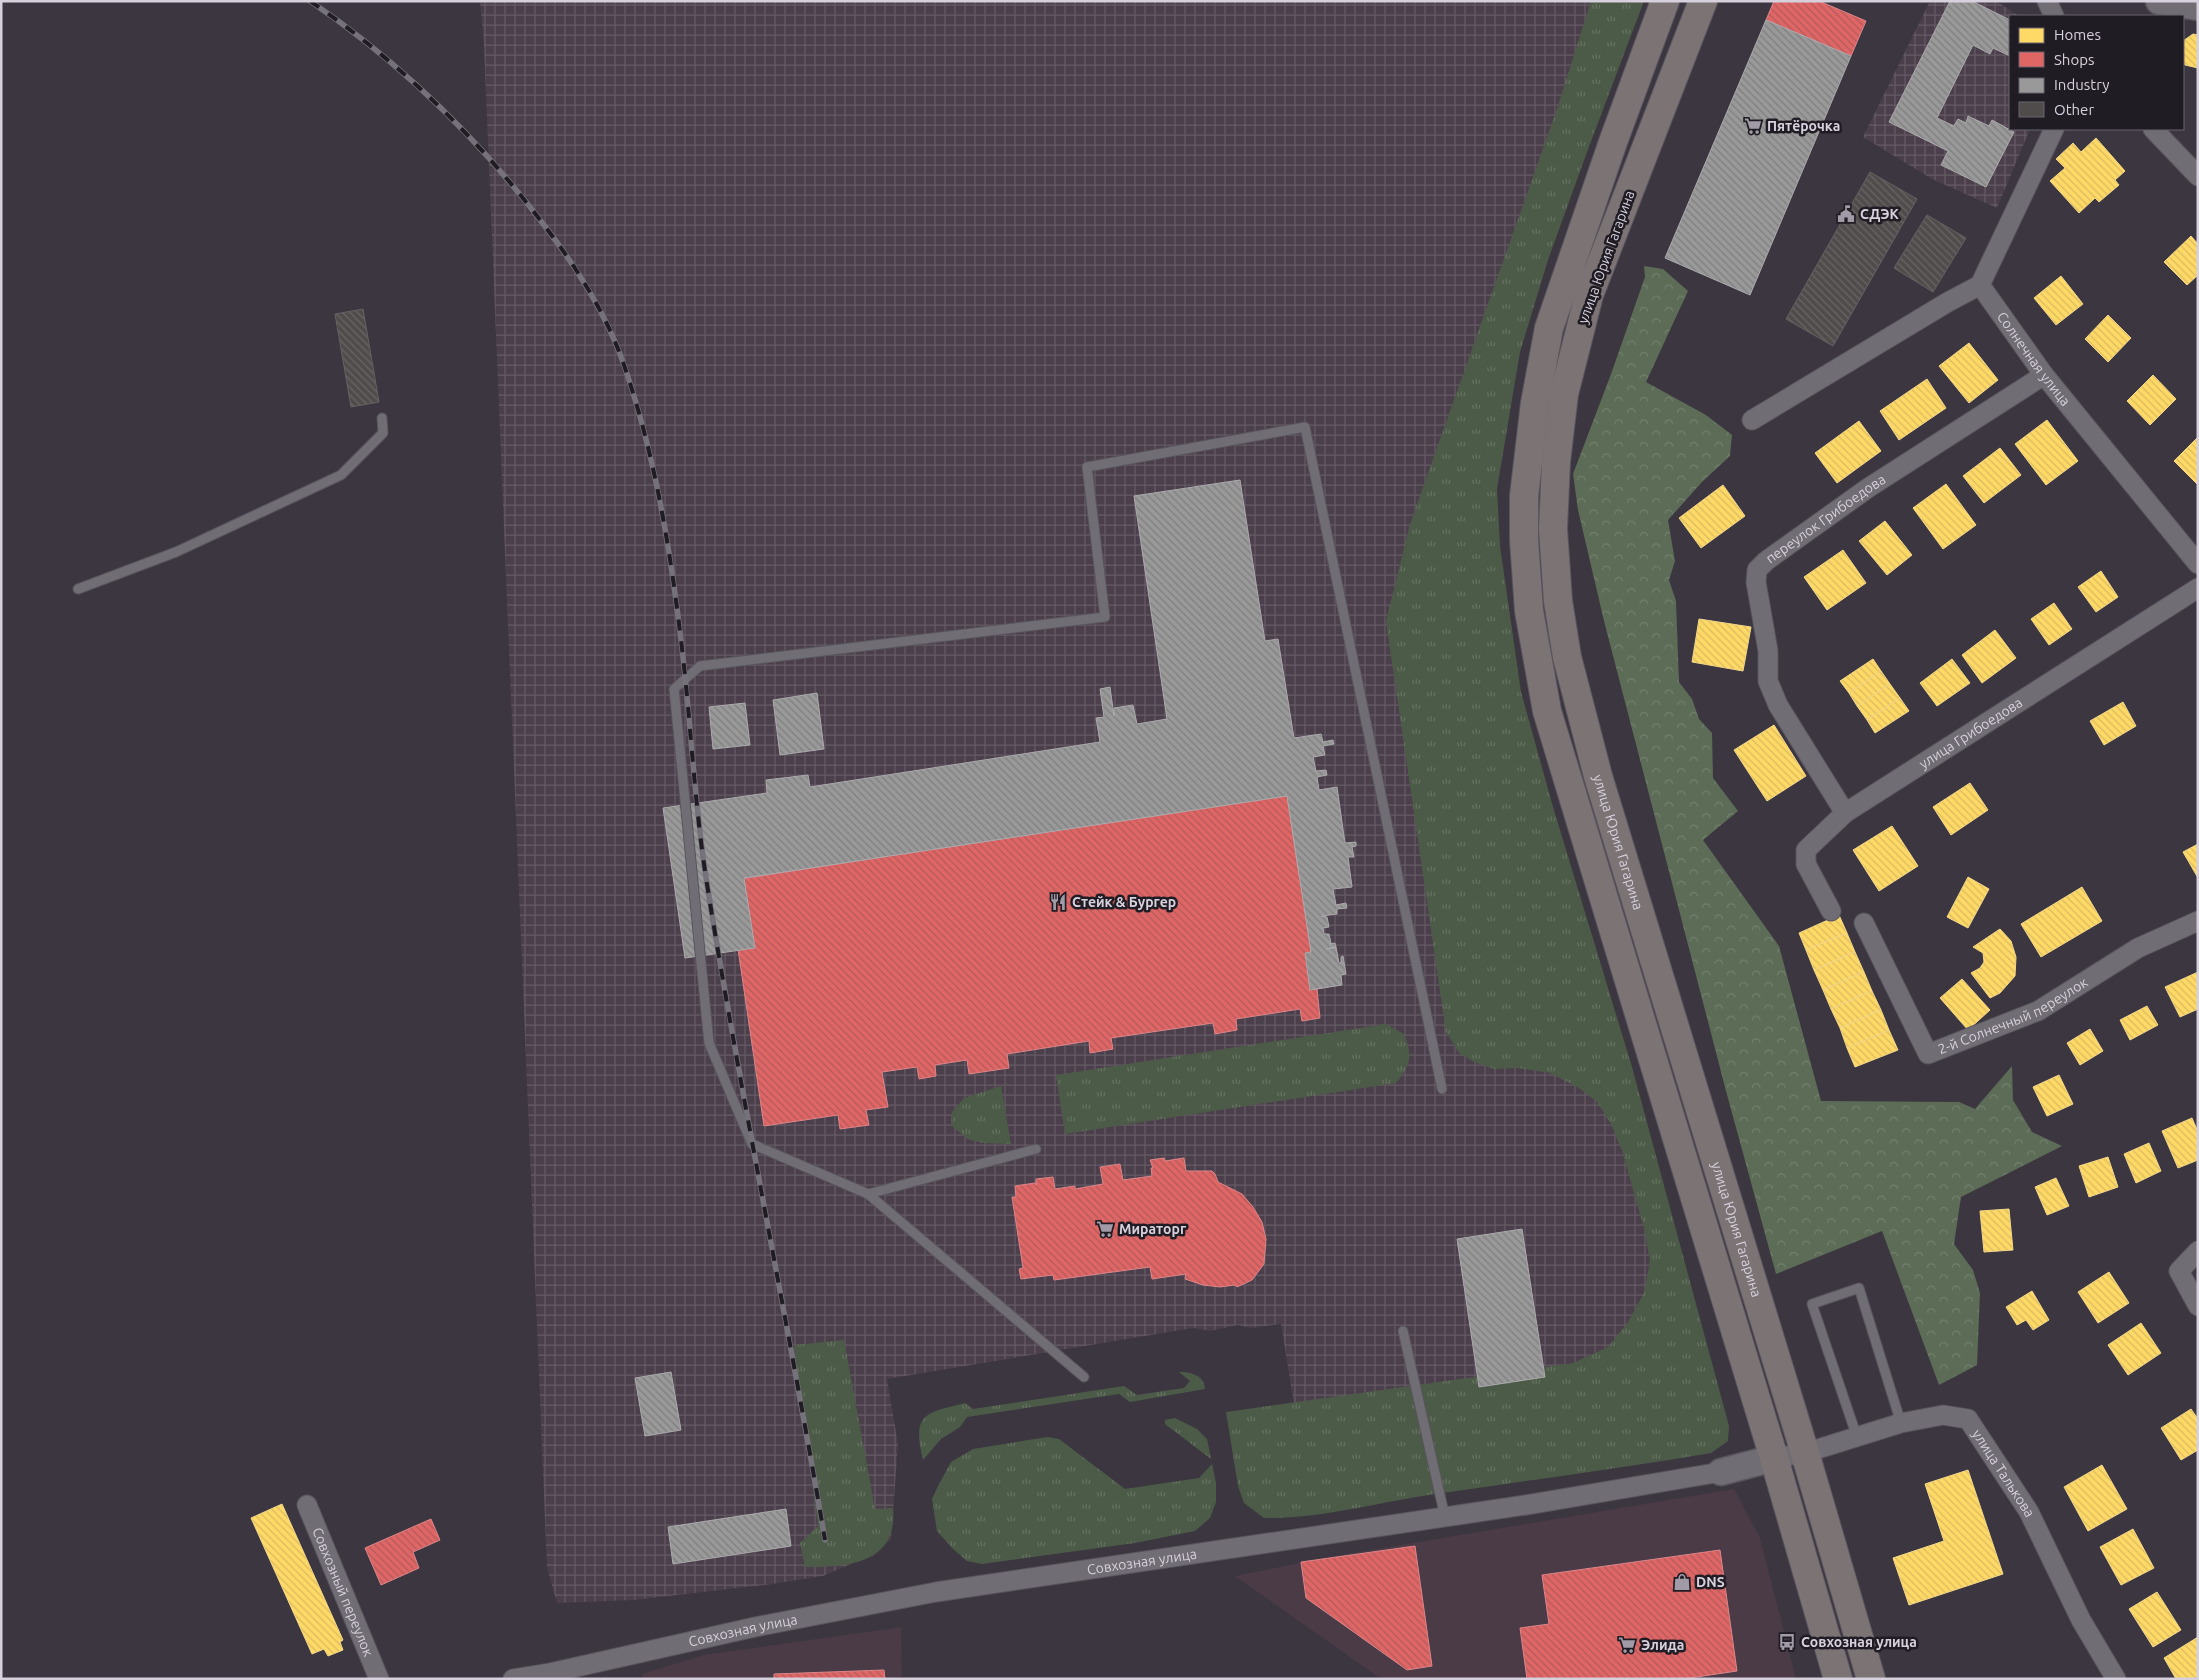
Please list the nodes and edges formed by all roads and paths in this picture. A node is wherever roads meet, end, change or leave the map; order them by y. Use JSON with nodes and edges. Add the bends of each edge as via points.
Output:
{"nodes":[{"id":1,"x":1665,"y":1,"type":"edge"},
{"id":2,"x":1703,"y":1,"type":"edge"},
{"id":3,"x":2047,"y":1,"type":"edge"},
{"id":4,"x":2159,"y":1,"type":"edge"},
{"id":5,"x":2198,"y":7,"type":"edge"},
{"id":6,"x":2054,"y":15,"type":"edge"},
{"id":7,"x":2054,"y":130,"type":"edge"},
{"id":8,"x":2154,"y":130,"type":"edge"},
{"id":9,"x":2198,"y":176,"type":"edge"},
{"id":10,"x":1980,"y":285,"type":"junction"},
{"id":11,"x":2044,"y":375,"type":"junction"},
{"id":12,"x":382,"y":418,"type":"dead end"},
{"id":13,"x":1752,"y":420,"type":"dead end"},
{"id":14,"x":2198,"y":564,"type":"edge"},
{"id":15,"x":2198,"y":588,"type":"edge"},
{"id":16,"x":78,"y":589,"type":"dead end"},
{"id":17,"x":1845,"y":813,"type":"junction"},
{"id":18,"x":1831,"y":911,"type":"dead end"},
{"id":19,"x":2198,"y":921,"type":"edge"},
{"id":20,"x":1864,"y":923,"type":"dead end"},
{"id":21,"x":1442,"y":1089,"type":"dead end"},
{"id":22,"x":1036,"y":1150,"type":"dead end"},
{"id":23,"x":868,"y":1194,"type":"junction"},
{"id":24,"x":2198,"y":1251,"type":"edge"},
{"id":25,"x":2198,"y":1306,"type":"edge"},
{"id":26,"x":1402,"y":1331,"type":"dead end"},
{"id":27,"x":1084,"y":1377,"type":"dead end"},
{"id":28,"x":1901,"y":1423,"type":"junction"},
{"id":29,"x":1857,"y":1437,"type":"junction"},
{"id":30,"x":1805,"y":1453,"type":"junction"},
{"id":31,"x":1774,"y":1458,"type":"junction"},
{"id":32,"x":1721,"y":1472,"type":"joint"},
{"id":33,"x":307,"y":1505,"type":"dead end"},
{"id":34,"x":1445,"y":1517,"type":"junction"},
{"id":35,"x":379,"y":1679,"type":"edge"},
{"id":36,"x":514,"y":1679,"type":"edge"},
{"id":37,"x":1838,"y":1679,"type":"edge"},
{"id":38,"x":1871,"y":1679,"type":"edge"},
{"id":39,"x":2116,"y":1679,"type":"edge"}],
"edges":[{"from":1,"to":31,"type":"main road","via":[[1549,328],[1529,440],[1524,496],[1527,584],[1547,712]]},
{"from":2,"to":30,"type":"main road","name":"улица Юрия Гагарина","via":[[1589,295],[1576,344],[1564,394],[1556,462],[1553,529],[1558,601],[1567,657],[1596,767]]},
{"from":3,"to":6,"type":"street"},
{"from":4,"to":5,"type":"street"},
{"from":7,"to":10,"type":"street"},
{"from":8,"to":9,"type":"street"},
{"from":10,"to":11,"type":"street","name":"Солнечная улица"},
{"from":10,"to":13,"type":"street"},
{"from":11,"to":14,"type":"street","name":"Солнечная улица"},
{"from":11,"to":17,"type":"street","name":"переулок Грибоедова","via":[[1868,488],[1766,560],[1757,570],[1756,582],[1768,651],[1768,681],[1778,705]]},
{"from":12,"to":16,"type":"lane","via":[[383,433],[341,475],[176,552]]},
{"from":15,"to":17,"type":"street","name":"улица Грибоедова"},
{"from":17,"to":18,"type":"street","name":"улица Грибоедова","via":[[1806,850],[1806,864]]},
{"from":19,"to":20,"type":"street","name":"2-й Солнечный переулок","via":[[2138,948],[2038,1011],[1928,1054]]},
{"from":21,"to":23,"type":"lane","via":[[1305,427],[1086,467],[1105,617],[700,666],[674,689],[709,1043],[752,1144]]},
{"from":22,"to":23,"type":"lane"},
{"from":23,"to":27,"type":"lane"},
{"from":24,"to":25,"type":"street","via":[[2179,1271]]},
{"from":26,"to":34,"type":"lane"},
{"from":28,"to":29,"type":"street","name":"улица Талькова"},
{"from":28,"to":29,"type":"lane","via":[[1859,1288],[1812,1304]]},
{"from":28,"to":39,"type":"street","name":"улица Талькова","via":[[1943,1415],[1968,1419],[2029,1512],[2081,1620]]},
{"from":29,"to":30,"type":"street","name":"улица Талькова"},
{"from":30,"to":31,"type":"street","name":"улица Талькова"},
{"from":30,"to":38,"type":"main road","name":"улица Юрия Гагарина"},
{"from":31,"to":32,"type":"street","name":"Совхозная улица"},
{"from":31,"to":37,"type":"main road"},
{"from":32,"to":34,"type":"street","name":"Совхозная улица"},
{"from":33,"to":35,"type":"street","name":"Совхозный переулок"},
{"from":34,"to":36,"type":"street","name":"Совхозная улица","via":[[936,1592]]}]}
